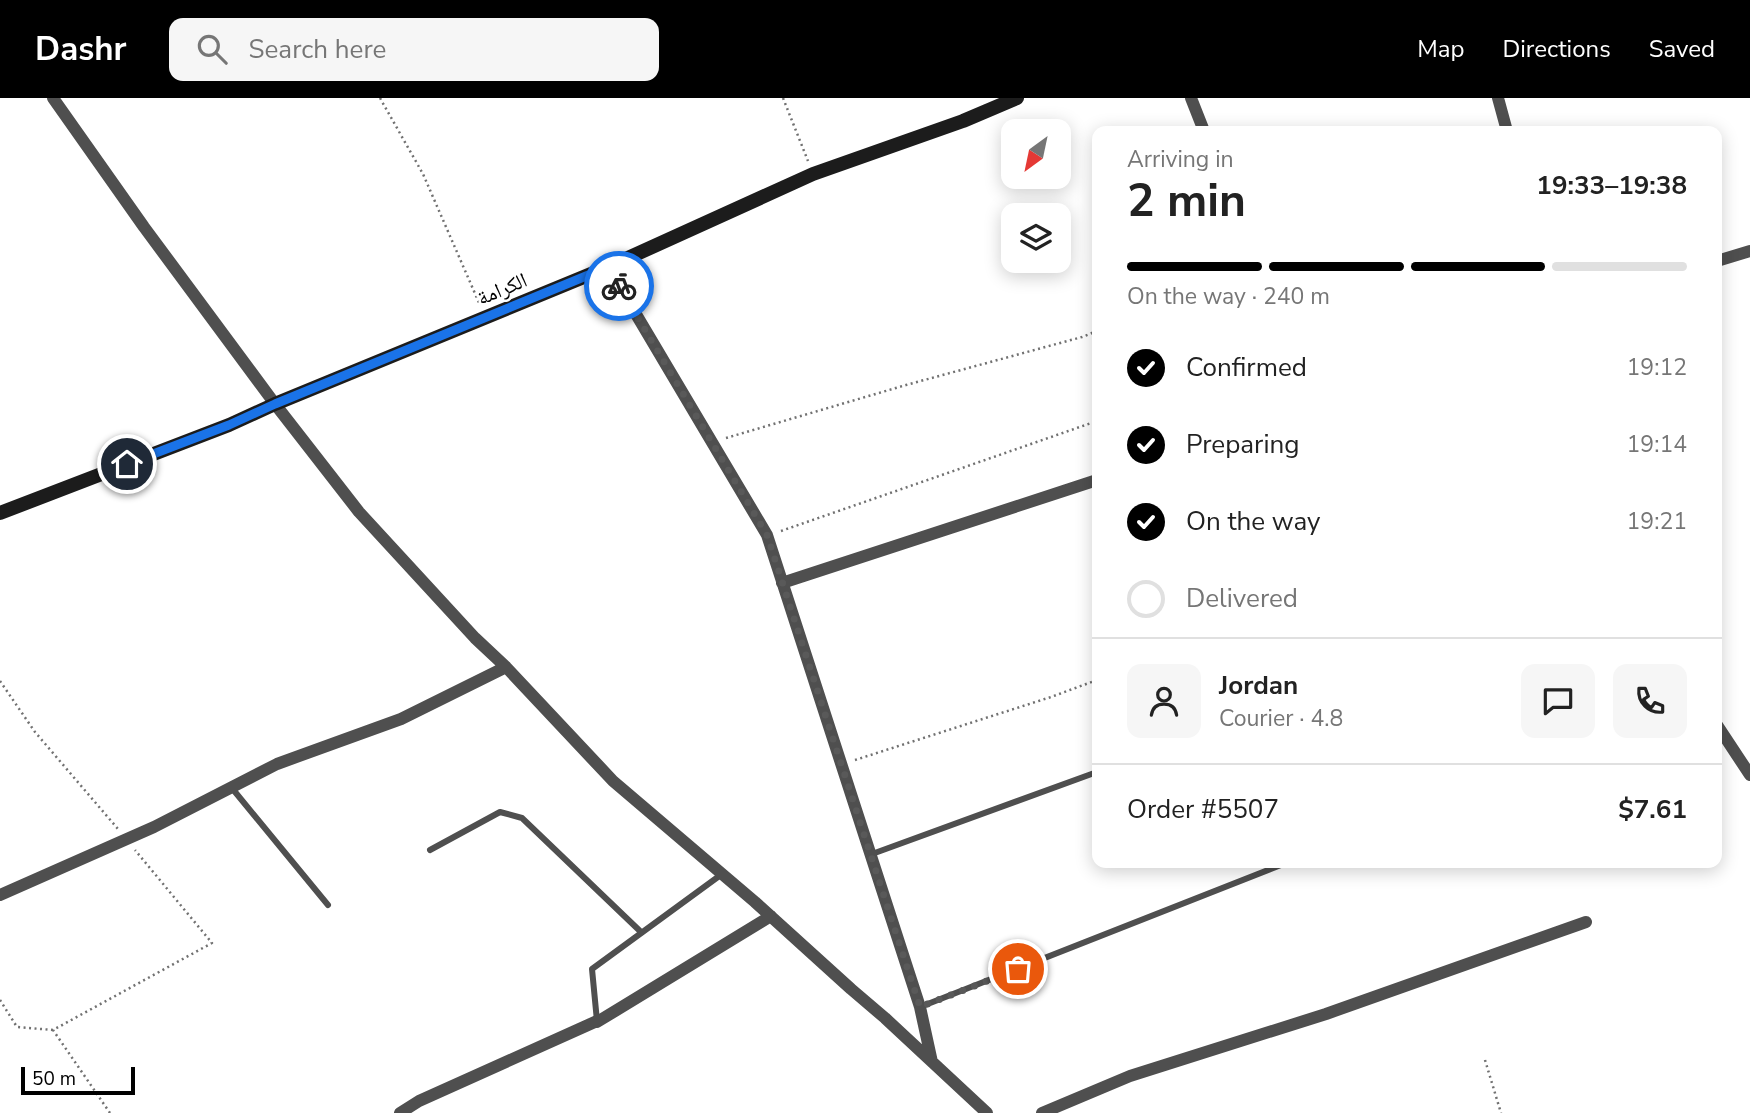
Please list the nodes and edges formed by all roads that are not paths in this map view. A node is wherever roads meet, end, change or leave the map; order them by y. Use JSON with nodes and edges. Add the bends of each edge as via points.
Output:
{"nodes":[{"id":1,"x":53,"y":98,"type":"edge"},
{"id":2,"x":1017,"y":98,"type":"edge"},
{"id":3,"x":1191,"y":98,"type":"edge"},
{"id":4,"x":1498,"y":98,"type":"edge"},
{"id":5,"x":1202,"y":126,"type":"edge"},
{"id":6,"x":1506,"y":126,"type":"edge"},
{"id":7,"x":1750,"y":251,"type":"edge"},
{"id":8,"x":1722,"y":259,"type":"edge"},
{"id":9,"x":608,"y":267,"type":"junction"},
{"id":10,"x":275,"y":404,"type":"junction"},
{"id":11,"x":1092,"y":482,"type":"edge"},
{"id":12,"x":0,"y":513,"type":"edge"},
{"id":13,"x":782,"y":583,"type":"junction"},
{"id":14,"x":506,"y":667,"type":"junction"},
{"id":15,"x":1722,"y":733,"type":"edge"},
{"id":16,"x":1092,"y":774,"type":"edge"},
{"id":17,"x":1750,"y":775,"type":"edge"},
{"id":18,"x":231,"y":788,"type":"junction"},
{"id":19,"x":430,"y":850,"type":"dead end"},
{"id":20,"x":872,"y":854,"type":"junction"},
{"id":21,"x":1273,"y":868,"type":"edge"},
{"id":22,"x":722,"y":874,"type":"junction"},
{"id":23,"x":0,"y":895,"type":"edge"},
{"id":24,"x":328,"y":905,"type":"dead end"},
{"id":25,"x":771,"y":916,"type":"junction"},
{"id":26,"x":1586,"y":922,"type":"dead end"},
{"id":27,"x":641,"y":932,"type":"junction"},
{"id":28,"x":920,"y":1007,"type":"junction"},
{"id":29,"x":597,"y":1021,"type":"junction"},
{"id":30,"x":932,"y":1063,"type":"junction"},
{"id":31,"x":400,"y":1113,"type":"edge"},
{"id":32,"x":986,"y":1113,"type":"edge"},
{"id":33,"x":1042,"y":1113,"type":"edge"}],
"edges":[{"from":1,"to":10,"type":"street"},
{"from":2,"to":9,"type":"main road","name":"الكرامة","via":[[813,174]]},
{"from":3,"to":5,"type":"street"},
{"from":4,"to":6,"type":"street"},
{"from":7,"to":8,"type":"street"},
{"from":9,"to":10,"type":"main road","name":"الكرامة"},
{"from":9,"to":13,"type":"street","via":[[767,535]]},
{"from":10,"to":12,"type":"main road","name":"الكرامة"},
{"from":10,"to":14,"type":"street","via":[[359,512]]},
{"from":11,"to":13,"type":"street"},
{"from":13,"to":20,"type":"street"},
{"from":14,"to":18,"type":"street","via":[[401,719],[277,764]]},
{"from":14,"to":22,"type":"street","via":[[613,781]]},
{"from":15,"to":17,"type":"street"},
{"from":16,"to":20,"type":"lane"},
{"from":18,"to":23,"type":"street"},
{"from":18,"to":24,"type":"lane"},
{"from":19,"to":27,"type":"lane","via":[[500,811],[522,818]]},
{"from":20,"to":28,"type":"street"},
{"from":21,"to":28,"type":"lane"},
{"from":22,"to":25,"type":"street"},
{"from":22,"to":27,"type":"lane"},
{"from":25,"to":29,"type":"street"},
{"from":25,"to":30,"type":"street"},
{"from":26,"to":33,"type":"street","via":[[1326,1014],[1130,1076]]},
{"from":27,"to":29,"type":"lane","via":[[592,970]]},
{"from":28,"to":30,"type":"street"},
{"from":29,"to":31,"type":"street"},
{"from":30,"to":32,"type":"street"}]}
